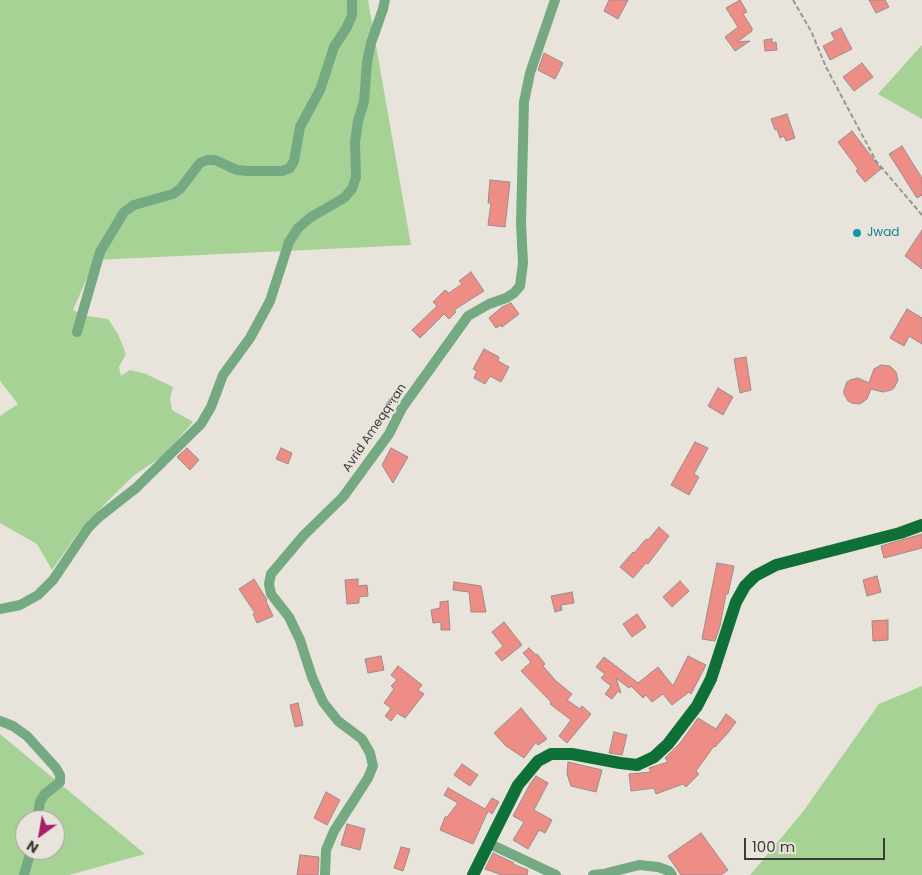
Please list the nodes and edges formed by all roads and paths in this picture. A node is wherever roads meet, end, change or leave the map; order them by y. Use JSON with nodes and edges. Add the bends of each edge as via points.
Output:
{"nodes":[{"id":1,"x":352,"y":0,"type":"edge"},
{"id":2,"x":385,"y":0,"type":"edge"},
{"id":3,"x":555,"y":0,"type":"edge"},
{"id":4,"x":793,"y":0,"type":"edge"},
{"id":5,"x":922,"y":215,"type":"edge"},
{"id":6,"x":77,"y":332,"type":"dead end"},
{"id":7,"x":922,"y":525,"type":"edge"},
{"id":8,"x":0,"y":609,"type":"edge"},
{"id":9,"x":0,"y":720,"type":"edge"},
{"id":10,"x":39,"y":810,"type":"edge"},
{"id":11,"x":488,"y":843,"type":"junction"},
{"id":12,"x":28,"y":860,"type":"edge"},
{"id":13,"x":24,"y":875,"type":"edge"},
{"id":14,"x":326,"y":875,"type":"edge"},
{"id":15,"x":473,"y":875,"type":"edge"},
{"id":16,"x":556,"y":875,"type":"edge"},
{"id":17,"x":593,"y":875,"type":"edge"},
{"id":18,"x":672,"y":875,"type":"edge"}],
"edges":[{"from":1,"to":6,"type":"street","via":[[352,15],[334,46],[320,90],[300,127],[290,168],[282,172],[237,170],[215,160],[207,160],[200,163],[173,194],[134,205],[124,212],[100,252]]},
{"from":2,"to":8,"type":"street","via":[[367,62],[365,93],[355,142],[356,177],[352,189],[344,198],[310,217],[289,242],[270,301],[250,338],[223,375],[201,424],[136,488],[88,528],[53,580],[38,595],[20,605]]},
{"from":3,"to":14,"type":"street","name":"Avrid Ameqqʷṛan","via":[[530,73],[524,102],[520,286],[506,298],[468,316],[343,497],[304,535],[271,574],[271,594],[289,617],[323,702],[338,721],[362,739],[373,766],[334,831],[326,850]]},
{"from":4,"to":5,"type":"path","via":[[876,161]]},
{"from":7,"to":11,"type":"main road","via":[[776,565],[755,576],[736,602],[711,679],[697,706],[668,744],[654,757],[637,765],[572,754],[551,754],[543,758],[518,785]]},
{"from":9,"to":10,"type":"street","via":[[27,736],[60,775],[60,782],[44,795]]},
{"from":11,"to":15,"type":"main road"},
{"from":11,"to":16,"type":"street"},
{"from":12,"to":13,"type":"street"},
{"from":17,"to":18,"type":"street","via":[[638,865],[658,866]]}]}
